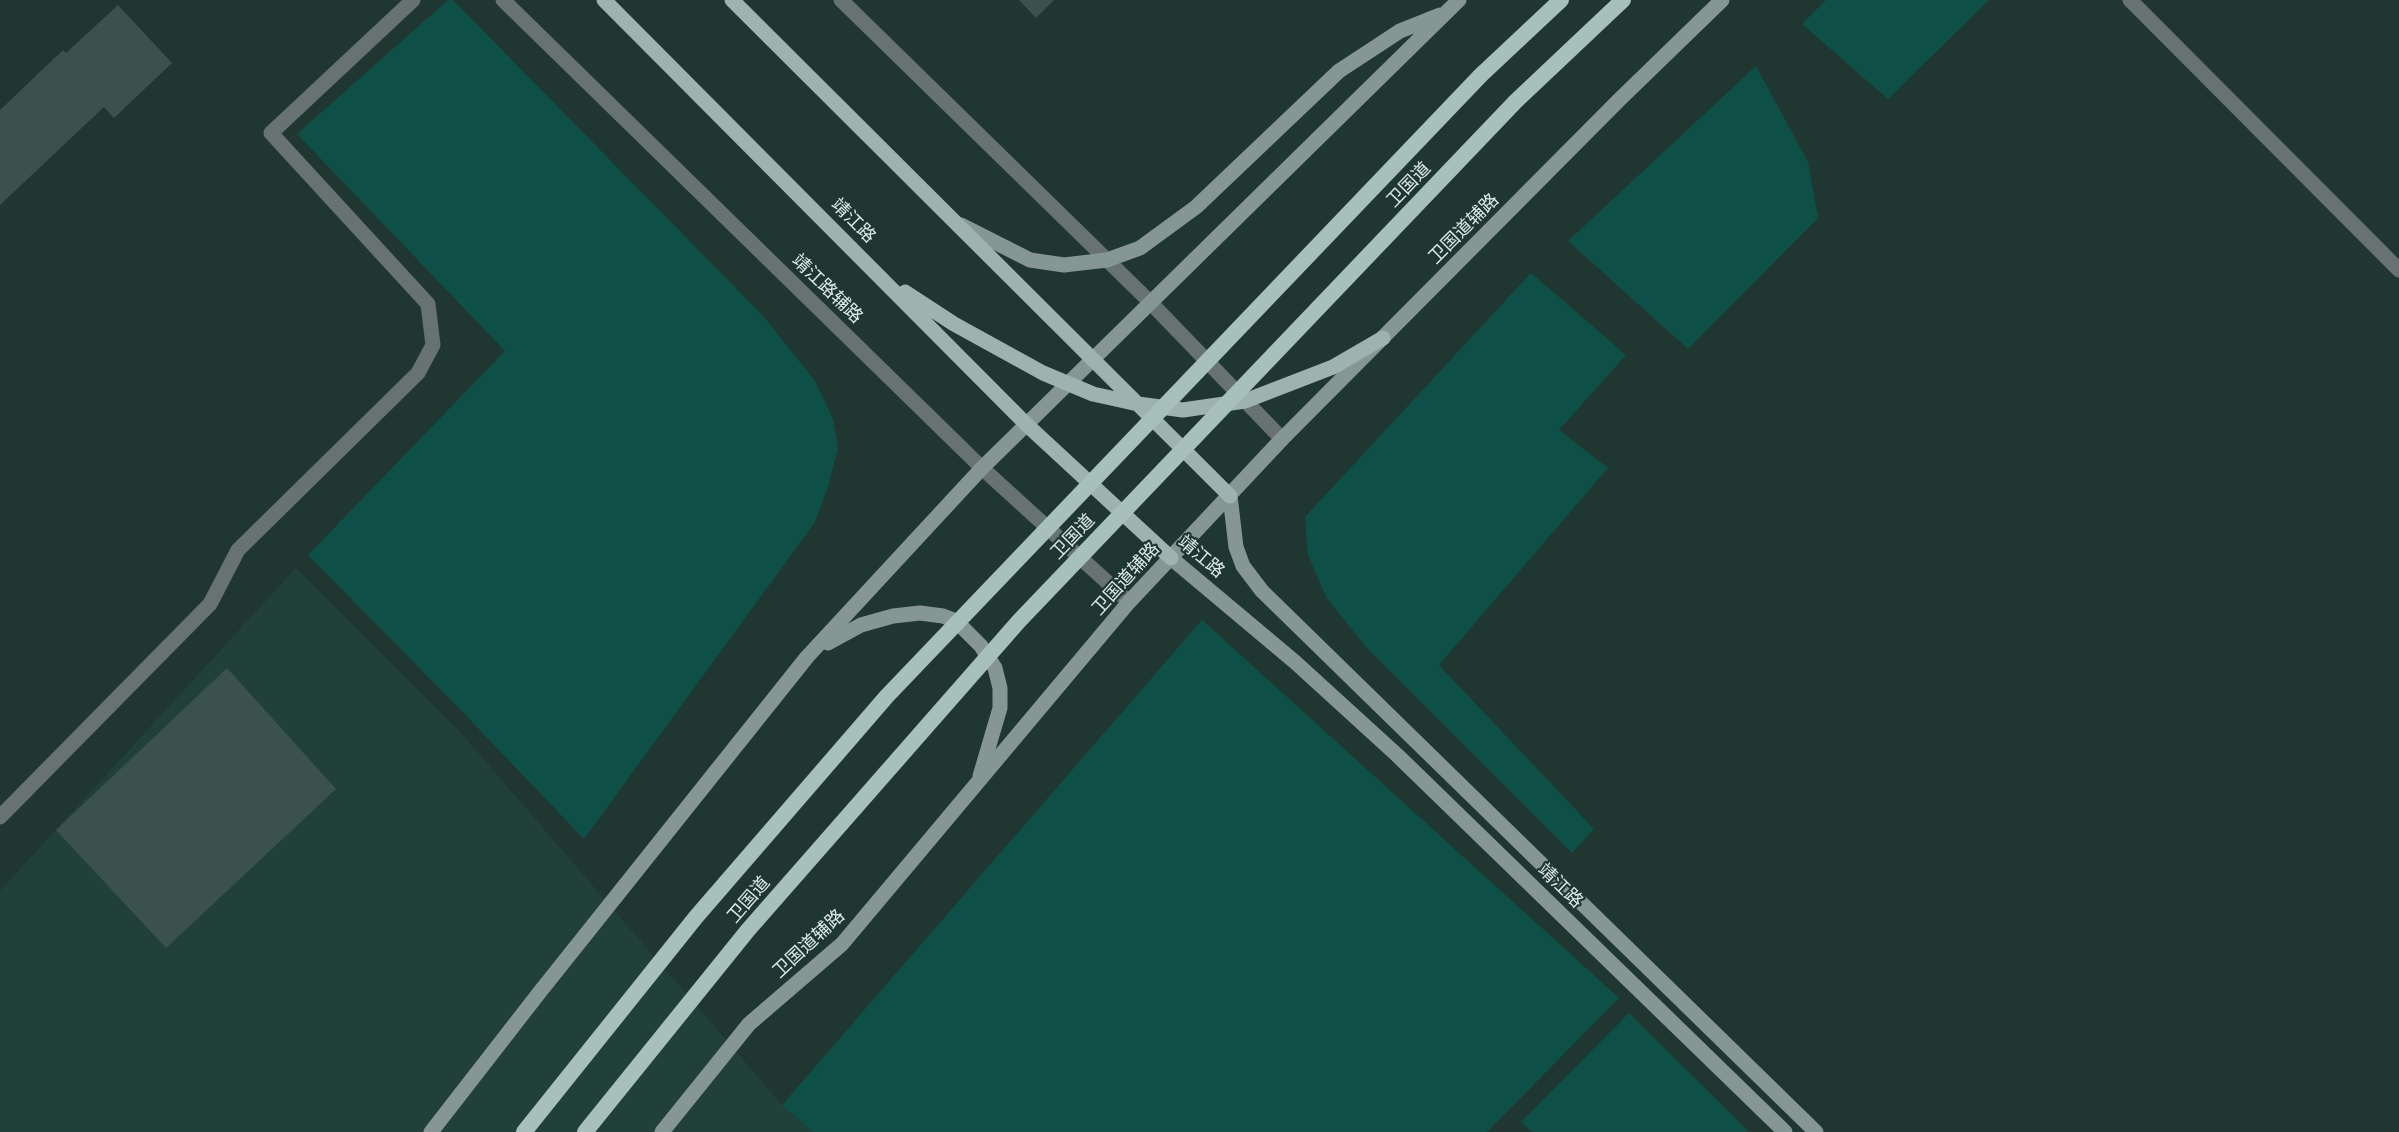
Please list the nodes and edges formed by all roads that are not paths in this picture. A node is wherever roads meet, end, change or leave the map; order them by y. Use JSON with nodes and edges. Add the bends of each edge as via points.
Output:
{"nodes":[{"id":1,"x":413,"y":0,"type":"edge"},
{"id":2,"x":503,"y":0,"type":"edge"},
{"id":3,"x":604,"y":0,"type":"edge"},
{"id":4,"x":732,"y":0,"type":"edge"},
{"id":5,"x":842,"y":0,"type":"edge"},
{"id":6,"x":1459,"y":0,"type":"edge"},
{"id":7,"x":1561,"y":0,"type":"edge"},
{"id":8,"x":1623,"y":0,"type":"edge"},
{"id":9,"x":1722,"y":0,"type":"edge"},
{"id":10,"x":2130,"y":0,"type":"edge"},
{"id":11,"x":1446,"y":13,"type":"junction"},
{"id":12,"x":956,"y":222,"type":"junction"},
{"id":13,"x":1107,"y":260,"type":"junction"},
{"id":14,"x":2399,"y":270,"type":"edge"},
{"id":15,"x":878,"y":274,"type":"junction"},
{"id":16,"x":1150,"y":302,"type":"junction"},
{"id":17,"x":1383,"y":338,"type":"junction"},
{"id":18,"x":1092,"y":358,"type":"junction"},
{"id":19,"x":1068,"y":383,"type":"junction"},
{"id":20,"x":1245,"y":401,"type":"junction"},
{"id":21,"x":1138,"y":404,"type":"junction"},
{"id":22,"x":1027,"y":425,"type":"junction"},
{"id":23,"x":1282,"y":439,"type":"junction"},
{"id":24,"x":982,"y":468,"type":"junction"},
{"id":25,"x":1230,"y":496,"type":"junction"},
{"id":26,"x":1171,"y":558,"type":"junction"},
{"id":27,"x":1129,"y":602,"type":"junction"},
{"id":28,"x":807,"y":657,"type":"junction"},
{"id":29,"x":977,"y":785,"type":"junction"},
{"id":30,"x":0,"y":817,"type":"edge"},
{"id":31,"x":431,"y":1132,"type":"edge"},
{"id":32,"x":524,"y":1132,"type":"edge"},
{"id":33,"x":585,"y":1132,"type":"edge"},
{"id":34,"x":662,"y":1132,"type":"edge"},
{"id":35,"x":1785,"y":1132,"type":"edge"},
{"id":36,"x":1816,"y":1132,"type":"edge"}],
"edges":[{"from":1,"to":30,"type":"street","via":[[271,133],[428,304],[433,345],[418,373],[238,550],[210,604]]},
{"from":2,"to":24,"type":"street","name":"靖江路辅路"},
{"from":3,"to":15,"type":"main road","name":"靖江路"},
{"from":4,"to":12,"type":"main road"},
{"from":5,"to":13,"type":"street"},
{"from":6,"to":11,"type":"main road"},
{"from":7,"to":32,"type":"highway","name":"卫国道","via":[[1481,75],[887,696],[696,917]]},
{"from":8,"to":33,"type":"highway","name":"卫国道","via":[[1516,101],[1019,621],[748,930]]},
{"from":9,"to":17,"type":"main road","name":"卫国道辅路"},
{"from":10,"to":14,"type":"street"},
{"from":11,"to":13,"type":"main road","via":[[1400,31],[1339,71],[1196,207],[1140,248]]},
{"from":11,"to":16,"type":"main road"},
{"from":12,"to":13,"type":"main road","via":[[1030,260],[1064,265]]},
{"from":12,"to":18,"type":"main road"},
{"from":13,"to":16,"type":"street"},
{"from":15,"to":19,"type":"main road","via":[[998,350]]},
{"from":15,"to":22,"type":"main road","name":"靖江路"},
{"from":16,"to":18,"type":"main road"},
{"from":16,"to":20,"type":"street"},
{"from":17,"to":20,"type":"main road","via":[[1333,367]]},
{"from":17,"to":23,"type":"main road","name":"卫国道辅路"},
{"from":18,"to":19,"type":"main road"},
{"from":18,"to":21,"type":"main road"},
{"from":19,"to":21,"type":"main road","via":[[1093,394]]},
{"from":19,"to":22,"type":"main road"},
{"from":20,"to":21,"type":"main road","via":[[1183,410]]},
{"from":20,"to":23,"type":"street"},
{"from":21,"to":25,"type":"main road"},
{"from":22,"to":24,"type":"main road"},
{"from":22,"to":26,"type":"main road","name":"靖江路"},
{"from":23,"to":25,"type":"main road","name":"卫国道辅路"},
{"from":24,"to":27,"type":"street","name":"靖江路辅路"},
{"from":24,"to":28,"type":"main road"},
{"from":25,"to":26,"type":"main road","name":"卫国道辅路"},
{"from":25,"to":36,"type":"main road","name":"靖江路","via":[[1236,547],[1243,566],[1262,591]]},
{"from":26,"to":27,"type":"main road","name":"卫国道辅路"},
{"from":26,"to":35,"type":"main road","name":"靖江路","via":[[1295,662],[1397,755]]},
{"from":27,"to":29,"type":"main road","name":"卫国道辅路"},
{"from":28,"to":29,"type":"main road","via":[[840,635],[893,616],[920,613],[956,621],[981,646],[995,668],[1000,688],[1000,708]]},
{"from":28,"to":31,"type":"main road"},
{"from":29,"to":34,"type":"main road","name":"卫国道辅路","via":[[842,944],[749,1024]]}]}
